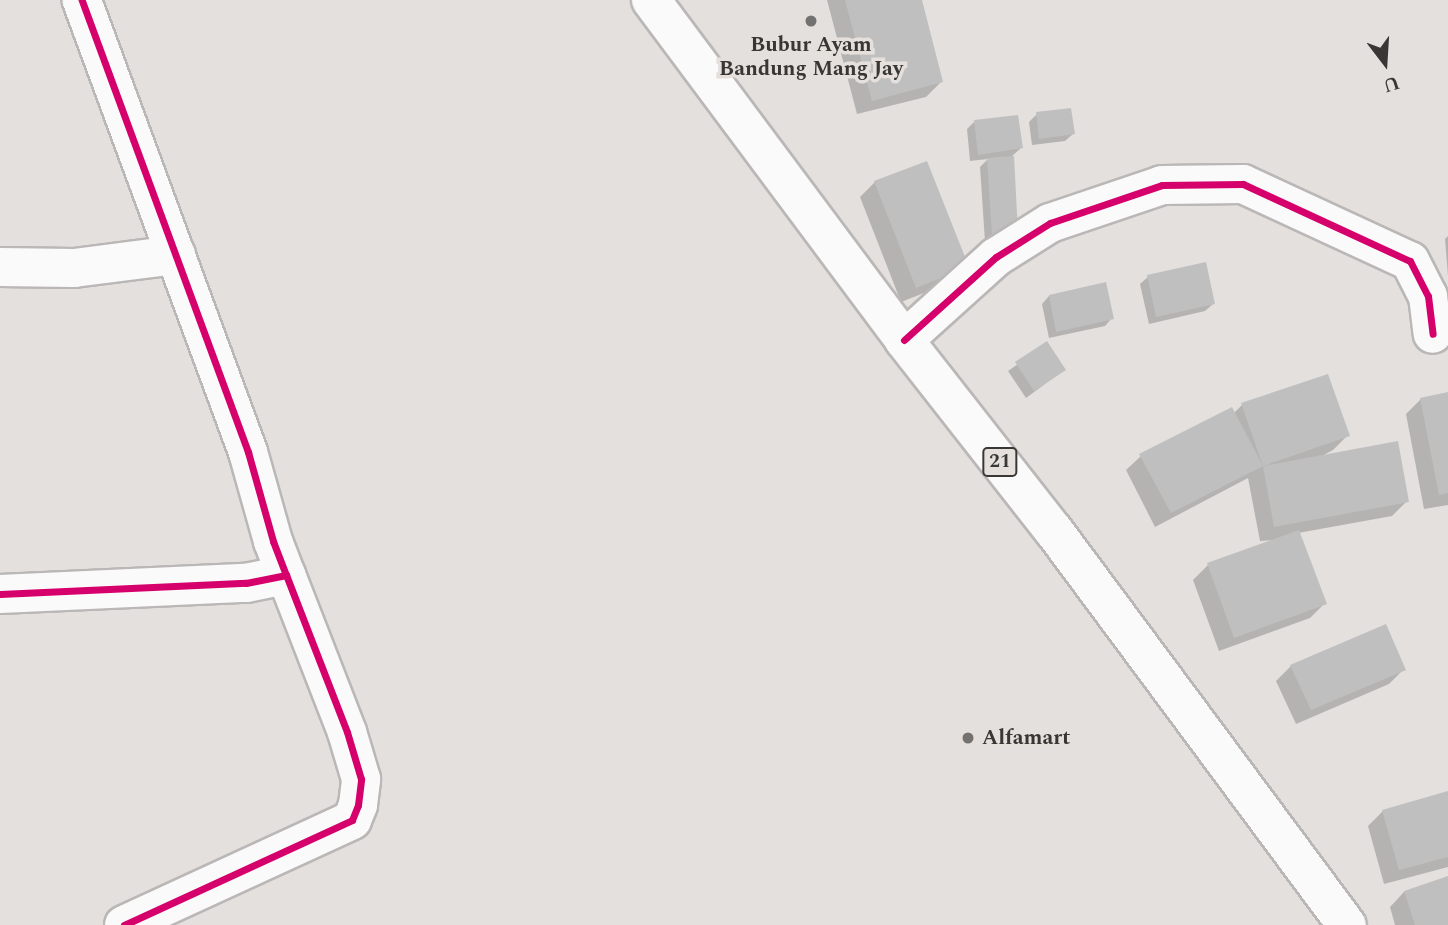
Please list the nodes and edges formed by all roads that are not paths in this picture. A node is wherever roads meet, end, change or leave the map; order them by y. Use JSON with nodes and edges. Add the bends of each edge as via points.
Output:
{"nodes":[{"id":1,"x":82,"y":0,"type":"edge"},
{"id":2,"x":651,"y":0,"type":"edge"},
{"id":3,"x":176,"y":255,"type":"junction"},
{"id":4,"x":0,"y":267,"type":"edge"},
{"id":5,"x":1433,"y":334,"type":"dead end"},
{"id":6,"x":904,"y":340,"type":"junction"},
{"id":7,"x":286,"y":575,"type":"junction"},
{"id":8,"x":0,"y":594,"type":"edge"},
{"id":9,"x":124,"y":925,"type":"edge"},
{"id":10,"x":1347,"y":925,"type":"edge"}],
"edges":[{"from":1,"to":3,"type":"main road"},
{"from":2,"to":6,"type":"main road","number":"21"},
{"from":3,"to":4,"type":"main road","via":[[74,268]]},
{"from":3,"to":7,"type":"main road","via":[[248,452]]},
{"from":5,"to":6,"type":"main road","via":[[1428,296],[1410,261],[1243,184],[1162,185],[1050,223],[996,257]]},
{"from":6,"to":10,"type":"main road","number":"21","via":[[1054,531]]},
{"from":7,"to":8,"type":"main road","via":[[246,583]]},
{"from":7,"to":9,"type":"main road","via":[[361,779],[352,820]]}]}
